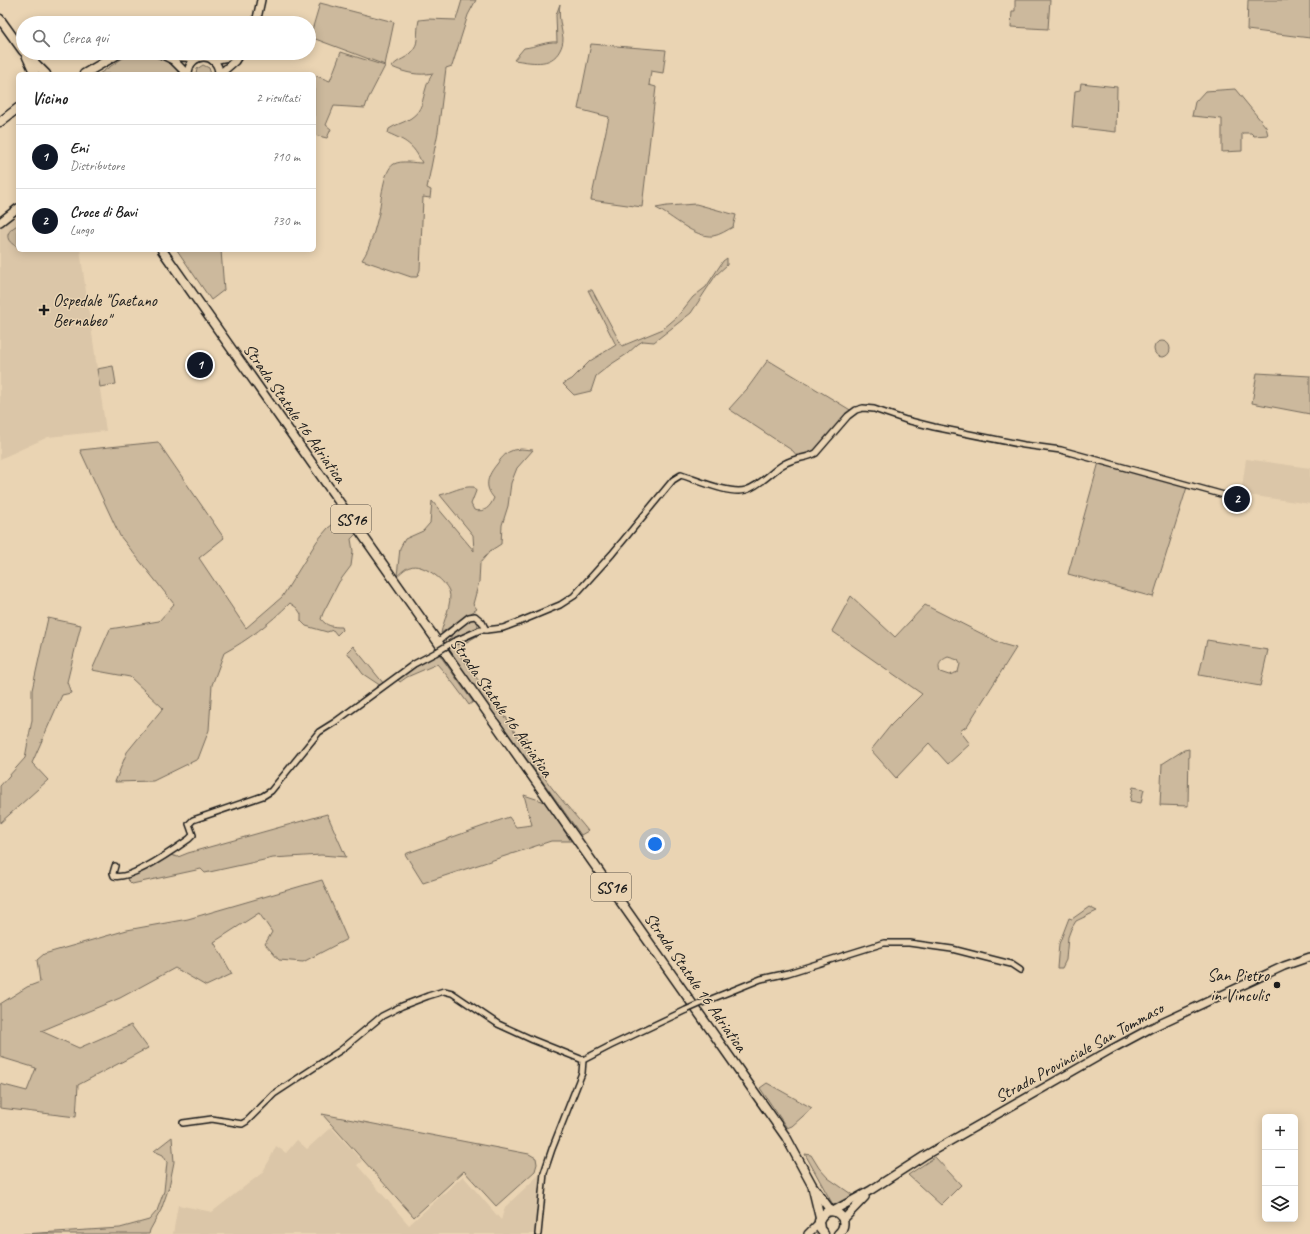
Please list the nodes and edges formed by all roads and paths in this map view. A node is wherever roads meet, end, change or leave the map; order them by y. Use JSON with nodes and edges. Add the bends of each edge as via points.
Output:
{"nodes":[{"id":1,"x":261,"y":0,"type":"edge"},
{"id":2,"x":258,"y":16,"type":"edge"},
{"id":3,"x":0,"y":19,"type":"edge"},
{"id":4,"x":16,"y":42,"type":"edge"},
{"id":5,"x":26,"y":60,"type":"edge"},
{"id":6,"x":31,"y":60,"type":"edge"},
{"id":7,"x":109,"y":60,"type":"edge"},
{"id":8,"x":172,"y":60,"type":"edge"},
{"id":9,"x":196,"y":60,"type":"edge"},
{"id":10,"x":213,"y":60,"type":"edge"},
{"id":11,"x":236,"y":60,"type":"edge"},
{"id":12,"x":29,"y":61,"type":"joint"},
{"id":13,"x":31,"y":72,"type":"edge"},
{"id":14,"x":34,"y":72,"type":"edge"},
{"id":15,"x":40,"y":72,"type":"edge"},
{"id":16,"x":44,"y":72,"type":"edge"},
{"id":17,"x":90,"y":72,"type":"edge"},
{"id":18,"x":186,"y":72,"type":"edge"},
{"id":19,"x":188,"y":72,"type":"edge"},
{"id":20,"x":219,"y":72,"type":"edge"},
{"id":21,"x":222,"y":72,"type":"edge"},
{"id":22,"x":16,"y":110,"type":"edge"},
{"id":23,"x":0,"y":122,"type":"edge"},
{"id":24,"x":16,"y":210,"type":"edge"},
{"id":25,"x":0,"y":222,"type":"edge"},
{"id":26,"x":163,"y":252,"type":"edge"},
{"id":27,"x":1234,"y":498,"type":"dead end"},
{"id":28,"x":486,"y":630,"type":"junction"},
{"id":29,"x":436,"y":639,"type":"junction"},
{"id":30,"x":115,"y":866,"type":"dead end"},
{"id":31,"x":1310,"y":957,"type":"edge"},
{"id":32,"x":1020,"y":970,"type":"dead end"},
{"id":33,"x":583,"y":1060,"type":"junction"},
{"id":34,"x":183,"y":1123,"type":"dead end"},
{"id":35,"x":812,"y":1184,"type":"junction"},
{"id":36,"x":871,"y":1190,"type":"junction"},
{"id":37,"x":832,"y":1211,"type":"junction"},
{"id":38,"x":843,"y":1220,"type":"junction"},
{"id":39,"x":819,"y":1221,"type":"junction"},
{"id":40,"x":841,"y":1233,"type":"edge"},
{"id":41,"x":538,"y":1234,"type":"edge"},
{"id":42,"x":808,"y":1234,"type":"edge"},
{"id":43,"x":824,"y":1234,"type":"edge"}],
"edges":[{"from":1,"to":2,"type":"street"},
{"from":3,"to":4,"type":"main road"},
{"from":5,"to":13,"type":"main road"},
{"from":6,"to":16,"type":"main road"},
{"from":7,"to":17,"type":"main road"},
{"from":8,"to":18,"type":"street"},
{"from":9,"to":19,"type":"street","via":[[190,65]]},
{"from":10,"to":20,"type":"street"},
{"from":11,"to":21,"type":"street"},
{"from":12,"to":14,"type":"main road"},
{"from":12,"to":15,"type":"main road"},
{"from":22,"to":23,"type":"main road"},
{"from":24,"to":25,"type":"street"},
{"from":26,"to":29,"type":"main road","name":"Strada Statale 16 Adriatica","number":"SS16"},
{"from":27,"to":28,"type":"street","via":[[1061,450],[934,427],[863,408],[848,416],[816,453],[783,464],[746,490],[731,491],[681,475],[673,480],[574,596],[560,606],[519,622],[503,628]]},
{"from":28,"to":29,"type":"street","via":[[475,616],[469,617]]},
{"from":28,"to":30,"type":"street","bridge":true,"via":[[480,630],[453,642],[414,664],[319,732],[271,791],[193,820],[189,824],[193,835],[190,840],[142,870],[118,878],[113,873]]},
{"from":29,"to":35,"type":"main road","name":"Strada Statale 16 Adriatica","number":"SS16","via":[[786,1137]]},
{"from":31,"to":36,"type":"street","name":"Strada Provinciale San Tommaso","via":[[1284,966],[1153,1027],[924,1156]]},
{"from":32,"to":33,"type":"street","bridge":true,"via":[[1011,964],[952,949],[909,943],[884,943],[761,979],[686,1010]]},
{"from":33,"to":34,"type":"street","via":[[498,1024],[452,993],[444,991],[382,1016],[342,1050],[274,1094],[242,1124],[212,1119]]},
{"from":33,"to":41,"type":"street","via":[[582,1073],[544,1173]]},
{"from":35,"to":37,"type":"main road","name":"Strada Statale 16 Adriatica","number":"SS16"},
{"from":35,"to":39,"type":"main road","name":"Strada Statale 16 Adriatica","number":"SS16"},
{"from":36,"to":37,"type":"street","name":"Strada Provinciale San Tommaso"},
{"from":36,"to":38,"type":"street","name":"Strada Provinciale San Tommaso"},
{"from":37,"to":38,"type":"main road","number":"SS16","via":[[839,1214]]},
{"from":37,"to":39,"type":"main road","via":[[824,1213]]},
{"from":38,"to":40,"type":"main road"},
{"from":39,"to":42,"type":"street"},
{"from":39,"to":43,"type":"main road","number":"SS16"}]}
